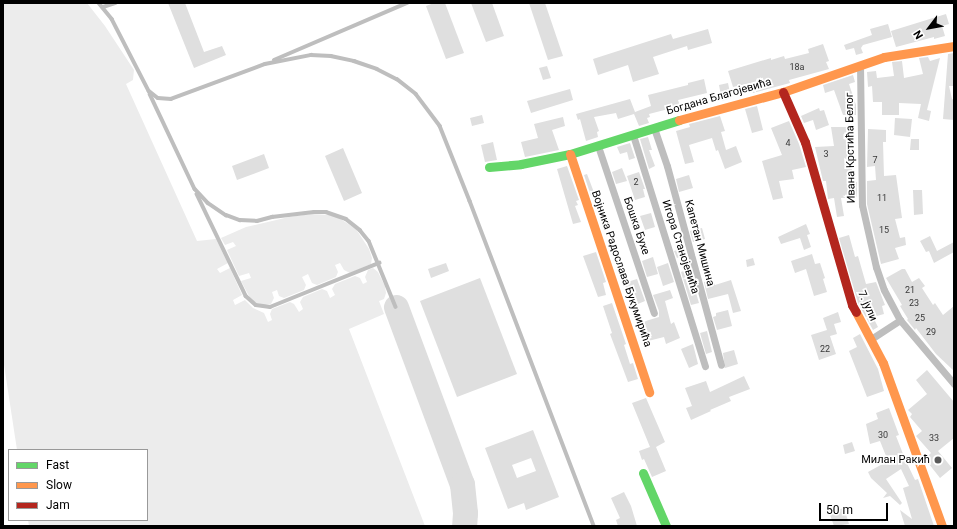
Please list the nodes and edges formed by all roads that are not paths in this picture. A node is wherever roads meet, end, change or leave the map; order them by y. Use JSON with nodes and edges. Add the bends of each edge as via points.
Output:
{"nodes":[{"id":1,"x":99,"y":3,"type":"edge"},
{"id":2,"x":115,"y":3,"type":"edge"},
{"id":3,"x":406,"y":3,"type":"edge"},
{"id":4,"x":103,"y":8,"type":"junction"},
{"id":5,"x":954,"y":46,"type":"edge"},
{"id":6,"x":265,"y":64,"type":"junction"},
{"id":7,"x":860,"y":66,"type":"junction"},
{"id":8,"x":149,"y":91,"type":"junction"},
{"id":9,"x":783,"y":92,"type":"junction"},
{"id":10,"x":654,"y":128,"type":"junction"},
{"id":11,"x":632,"y":135,"type":"junction"},
{"id":12,"x":598,"y":146,"type":"junction"},
{"id":13,"x":570,"y":154,"type":"junction"},
{"id":14,"x":489,"y":167,"type":"dead end"},
{"id":15,"x":195,"y":189,"type":"junction"},
{"id":16,"x":378,"y":263,"type":"junction"},
{"id":17,"x":396,"y":307,"type":"dead end"},
{"id":18,"x":654,"y":313,"type":"dead end"},
{"id":19,"x":900,"y":320,"type":"junction"},
{"id":20,"x":871,"y":339,"type":"junction"},
{"id":21,"x":721,"y":364,"type":"dead end"},
{"id":22,"x":706,"y":366,"type":"dead end"},
{"id":23,"x":954,"y":384,"type":"edge"},
{"id":24,"x":649,"y":392,"type":"dead end"},
{"id":25,"x":643,"y":473,"type":"dead end"},
{"id":26,"x":594,"y":526,"type":"edge"},
{"id":27,"x":666,"y":526,"type":"edge"},
{"id":28,"x":942,"y":526,"type":"edge"}],
"edges":[{"from":1,"to":4,"type":"lane"},
{"from":2,"to":4,"type":"lane"},
{"from":3,"to":6,"type":"lane"},
{"from":4,"to":8,"type":"lane","via":[[112,19]]},
{"from":5,"to":7,"type":"street","name":"Богдана Благојевића","via":[[884,57]]},
{"from":6,"to":8,"type":"lane","via":[[170,99],[158,98]]},
{"from":6,"to":26,"type":"lane","via":[[311,55],[354,61],[397,79],[416,94],[429,109],[440,126],[470,201]]},
{"from":7,"to":9,"type":"street","name":"Богдана Благојевића"},
{"from":7,"to":19,"type":"street","name":"Ивана Крстића Белог","via":[[862,205],[876,267],[884,290]]},
{"from":8,"to":15,"type":"lane"},
{"from":9,"to":10,"type":"street","name":"Богдана Благојевића"},
{"from":9,"to":20,"type":"street","name":"7. јули","via":[[805,142],[852,305]]},
{"from":10,"to":11,"type":"street","name":"Богдана Благојевића"},
{"from":10,"to":21,"type":"street","name":"Капетан Мишина","via":[[667,166]]},
{"from":11,"to":12,"type":"street","name":"Богдана Благојевића"},
{"from":11,"to":22,"type":"street","name":"Игора Станојевића"},
{"from":12,"to":13,"type":"street","name":"Богдана Благојевића"},
{"from":12,"to":18,"type":"street","name":"Бошка Бухе"},
{"from":13,"to":14,"type":"street","name":"Богдана Благојевића","via":[[521,164]]},
{"from":13,"to":24,"type":"street","name":"Војника Радослава Букумирића"},
{"from":15,"to":16,"type":"lane","via":[[208,204],[240,220],[258,221],[314,212],[336,214],[353,224],[365,236]]},
{"from":15,"to":16,"type":"lane","via":[[246,296],[256,305],[270,307]]},
{"from":16,"to":17,"type":"lane"},
{"from":19,"to":20,"type":"street"},
{"from":19,"to":23,"type":"street","name":"Ивана Крстића Белог"},
{"from":20,"to":28,"type":"street","name":"7. јули","via":[[883,363]]},
{"from":25,"to":27,"type":"street"}]}
